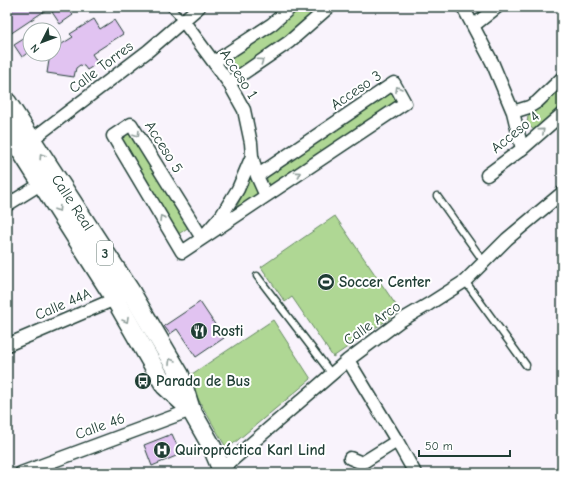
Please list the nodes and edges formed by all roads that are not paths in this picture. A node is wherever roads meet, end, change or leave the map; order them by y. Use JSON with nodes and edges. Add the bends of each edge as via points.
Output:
{"nodes":[{"id":1,"x":170,"y":7,"type":"edge"},
{"id":2,"x":199,"y":7,"type":"edge"},
{"id":3,"x":291,"y":7,"type":"edge"},
{"id":4,"x":328,"y":7,"type":"edge"},
{"id":5,"x":462,"y":7,"type":"edge"},
{"id":6,"x":497,"y":7,"type":"edge"},
{"id":7,"x":184,"y":22,"type":"junction"},
{"id":8,"x":473,"y":26,"type":"junction"},
{"id":9,"x":214,"y":62,"type":"junction"},
{"id":10,"x":562,"y":78,"type":"edge"},
{"id":11,"x":229,"y":83,"type":"junction"},
{"id":12,"x":7,"y":102,"type":"edge"},
{"id":13,"x":513,"y":112,"type":"junction"},
{"id":14,"x":562,"y":114,"type":"edge"},
{"id":15,"x":7,"y":129,"type":"edge"},
{"id":16,"x":26,"y":144,"type":"junction"},
{"id":17,"x":522,"y":149,"type":"junction"},
{"id":18,"x":252,"y":156,"type":"junction"},
{"id":19,"x":487,"y":175,"type":"dead end"},
{"id":20,"x":257,"y":176,"type":"junction"},
{"id":21,"x":48,"y":179,"type":"junction"},
{"id":22,"x":562,"y":193,"type":"edge"},
{"id":23,"x":266,"y":196,"type":"junction"},
{"id":24,"x":437,"y":196,"type":"dead end"},
{"id":25,"x":7,"y":205,"type":"edge"},
{"id":26,"x":202,"y":238,"type":"junction"},
{"id":27,"x":484,"y":262,"type":"junction"},
{"id":28,"x":257,"y":276,"type":"dead end"},
{"id":29,"x":465,"y":281,"type":"junction"},
{"id":30,"x":131,"y":292,"type":"junction"},
{"id":31,"x":115,"y":299,"type":"junction"},
{"id":32,"x":7,"y":345,"type":"edge"},
{"id":33,"x":348,"y":360,"type":"junction"},
{"id":34,"x":526,"y":365,"type":"dead end"},
{"id":35,"x":331,"y":373,"type":"junction"},
{"id":36,"x":191,"y":410,"type":"junction"},
{"id":37,"x":398,"y":441,"type":"junction"},
{"id":38,"x":350,"y":458,"type":"dead end"},
{"id":39,"x":222,"y":471,"type":"edge"},
{"id":40,"x":21,"y":473,"type":"edge"},
{"id":41,"x":415,"y":473,"type":"edge"}],
"edges":[{"from":1,"to":7,"type":"lane"},
{"from":2,"to":7,"type":"street","name":"Calle Torres"},
{"from":3,"to":9,"type":"street","via":[[272,24]]},
{"from":11,"to":4,"type":"street","one_way":true,"via":[[289,42]]},
{"from":5,"to":8,"type":"street"},
{"from":6,"to":8,"type":"street"},
{"from":7,"to":9,"type":"street","name":"Acceso 1"},
{"from":7,"to":16,"type":"street","name":"Calle Torres"},
{"from":8,"to":13,"type":"street","via":[[492,62]]},
{"from":9,"to":11,"type":"street","name":"Acceso 1"},
{"from":10,"to":13,"type":"street","name":"Acceso 4","via":[[537,102]]},
{"from":11,"to":18,"type":"street","name":"Acceso 1","via":[[244,110]]},
{"from":12,"to":16,"type":"main road","name":"Calle Real","number":"3"},
{"from":13,"to":17,"type":"street"},
{"from":17,"to":14,"type":"street","name":"Acceso 4","one_way":true},
{"from":15,"to":16,"type":"main road","name":"Calle Real","number":"3"},
{"from":16,"to":21,"type":"main road","name":"Calle Real","number":"3"},
{"from":17,"to":19,"type":"street","name":"Acceso 4"},
{"from":18,"to":20,"type":"street","name":"Acceso 1"},
{"from":18,"to":26,"type":"street","via":[[238,189],[222,215]]},
{"from":20,"to":23,"type":"street","name":"Acceso 1"},
{"from":23,"to":20,"type":"street","name":"Acceso 3","one_way":true,"via":[[405,103],[394,82]]},
{"from":21,"to":25,"type":"street"},
{"from":21,"to":30,"type":"main road","name":"Calle Real","number":"3"},
{"from":21,"to":31,"type":"main road","name":"Calle Real","number":"3","one_way":true},
{"from":22,"to":27,"type":"street","name":"Calle Arco"},
{"from":23,"to":26,"type":"street"},
{"from":24,"to":27,"type":"lane"},
{"from":26,"to":26,"type":"street","name":"Acceso 5","one_way":true,"via":[[182,252],[113,136],[131,124]]},
{"from":27,"to":29,"type":"street","name":"Calle Arco"},
{"from":28,"to":35,"type":"lane"},
{"from":29,"to":33,"type":"street","name":"Calle Arco","via":[[400,320]]},
{"from":29,"to":34,"type":"lane"},
{"from":30,"to":31,"type":"street","name":"Calle 44A"},
{"from":36,"to":30,"type":"main road","name":"Calle Real","number":"3","one_way":true,"via":[[180,375]]},
{"from":31,"to":32,"type":"street","name":"Calle 44A"},
{"from":31,"to":36,"type":"main road","name":"Calle Real","number":"3","one_way":true,"via":[[165,386]]},
{"from":33,"to":35,"type":"street","name":"Calle Arco"},
{"from":33,"to":37,"type":"street"},
{"from":35,"to":39,"type":"street","name":"Calle Arco"},
{"from":36,"to":39,"type":"main road","name":"Calle Real","number":"3"},
{"from":36,"to":40,"type":"street","name":"Calle 46"},
{"from":37,"to":38,"type":"street","via":[[362,463]]},
{"from":37,"to":41,"type":"street"}]}
